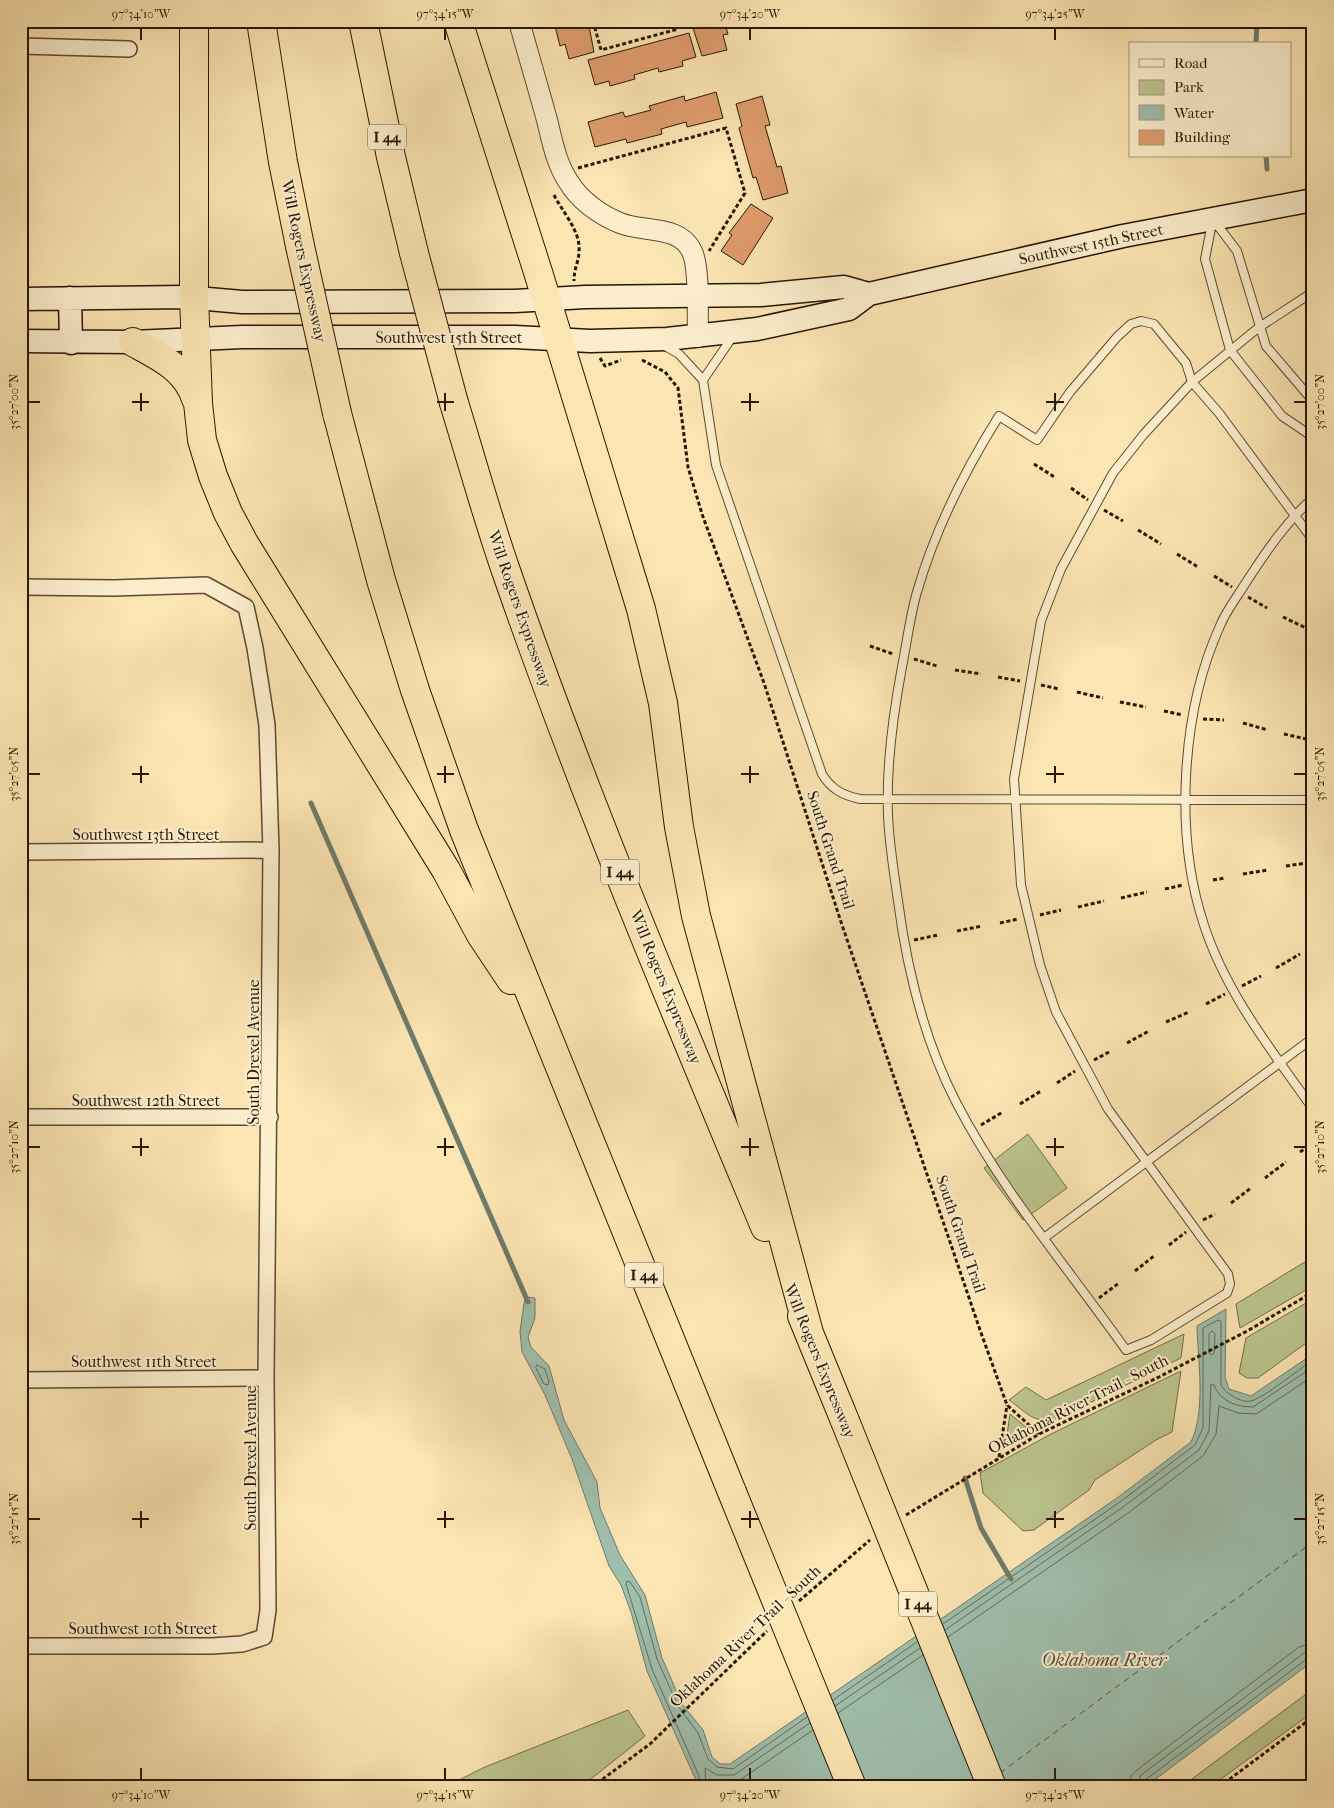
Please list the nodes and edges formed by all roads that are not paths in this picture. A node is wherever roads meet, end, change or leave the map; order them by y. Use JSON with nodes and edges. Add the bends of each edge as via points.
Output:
{"nodes":[{"id":1,"x":194,"y":21,"type":"edge"},
{"id":2,"x":262,"y":21,"type":"edge"},
{"id":3,"x":363,"y":21,"type":"edge"},
{"id":4,"x":458,"y":21,"type":"edge"},
{"id":5,"x":519,"y":21,"type":"edge"},
{"id":6,"x":21,"y":46,"type":"edge"},
{"id":7,"x":130,"y":49,"type":"dead end"},
{"id":8,"x":1313,"y":200,"type":"edge"},
{"id":9,"x":1213,"y":219,"type":"junction"},
{"id":10,"x":1313,"y":292,"type":"edge"},
{"id":11,"x":869,"y":294,"type":"junction"},
{"id":12,"x":696,"y":296,"type":"junction"},
{"id":13,"x":194,"y":297,"type":"junction"},
{"id":14,"x":70,"y":298,"type":"junction"},
{"id":15,"x":21,"y":299,"type":"edge"},
{"id":16,"x":546,"y":299,"type":"junction"},
{"id":17,"x":1258,"y":328,"type":"junction"},
{"id":18,"x":736,"y":332,"type":"junction"},
{"id":19,"x":698,"y":337,"type":"junction"},
{"id":20,"x":558,"y":339,"type":"junction"},
{"id":21,"x":195,"y":340,"type":"junction"},
{"id":22,"x":652,"y":340,"type":"junction"},
{"id":23,"x":21,"y":341,"type":"edge"},
{"id":24,"x":133,"y":342,"type":"junction"},
{"id":25,"x":71,"y":343,"type":"junction"},
{"id":26,"x":1230,"y":350,"type":"junction"},
{"id":27,"x":703,"y":380,"type":"junction"},
{"id":28,"x":1192,"y":382,"type":"junction"},
{"id":29,"x":1313,"y":401,"type":"edge"},
{"id":30,"x":198,"y":403,"type":"junction"},
{"id":31,"x":1313,"y":437,"type":"edge"},
{"id":32,"x":1313,"y":498,"type":"edge"},
{"id":33,"x":1295,"y":516,"type":"junction"},
{"id":34,"x":1313,"y":540,"type":"edge"},
{"id":35,"x":21,"y":588,"type":"edge"},
{"id":36,"x":888,"y":799,"type":"junction"},
{"id":37,"x":1016,"y":799,"type":"junction"},
{"id":38,"x":1186,"y":800,"type":"junction"},
{"id":39,"x":1313,"y":800,"type":"edge"},
{"id":40,"x":270,"y":850,"type":"junction"},
{"id":41,"x":21,"y":852,"type":"edge"},
{"id":42,"x":546,"y":1034,"type":"junction"},
{"id":43,"x":1313,"y":1038,"type":"edge"},
{"id":44,"x":1280,"y":1063,"type":"junction"},
{"id":45,"x":1313,"y":1109,"type":"edge"},
{"id":46,"x":21,"y":1117,"type":"edge"},
{"id":47,"x":270,"y":1117,"type":"junction"},
{"id":48,"x":1147,"y":1162,"type":"junction"},
{"id":49,"x":1044,"y":1238,"type":"junction"},
{"id":50,"x":809,"y":1333,"type":"junction"},
{"id":51,"x":266,"y":1378,"type":"junction"},
{"id":52,"x":21,"y":1380,"type":"edge"},
{"id":53,"x":264,"y":1637,"type":"joint"},
{"id":54,"x":21,"y":1646,"type":"edge"},
{"id":55,"x":852,"y":1787,"type":"edge"},
{"id":56,"x":992,"y":1787,"type":"edge"}],
"edges":[{"from":1,"to":13,"type":"highway"},
{"from":2,"to":42,"type":"highway","name":"Will Rogers Expressway","number":"I 44","bridge":true,"via":[[283,162],[300,246],[337,413],[381,580],[464,830]]},
{"from":3,"to":50,"type":"highway","name":"Will Rogers Expressway","number":"I 44","bridge":true,"via":[[414,253],[454,403],[504,566],[552,701],[685,1036]]},
{"from":4,"to":16,"type":"highway"},
{"from":5,"to":12,"type":"street","via":[[555,152],[568,181],[589,204],[614,221],[684,239],[694,256]]},
{"from":6,"to":7,"type":"street"},
{"from":8,"to":9,"type":"main road","name":"Southwest 15th Street"},
{"from":9,"to":11,"type":"main road","name":"Southwest 15th Street","via":[[1123,236]]},
{"from":9,"to":17,"type":"lane","via":[[1237,251]]},
{"from":9,"to":26,"type":"lane","via":[[1204,259]]},
{"from":10,"to":17,"type":"lane"},
{"from":11,"to":12,"type":"main road","via":[[844,286],[777,294]]},
{"from":11,"to":18,"type":"main road","name":"Southwest 15th Street","via":[[850,309]]},
{"from":12,"to":16,"type":"main road"},
{"from":12,"to":19,"type":"street"},
{"from":13,"to":14,"type":"main road"},
{"from":13,"to":16,"type":"main road","via":[[242,302]]},
{"from":13,"to":21,"type":"highway"},
{"from":14,"to":15,"type":"main road"},
{"from":14,"to":25,"type":"main road"},
{"from":16,"to":20,"type":"highway"},
{"from":17,"to":26,"type":"lane"},
{"from":17,"to":29,"type":"lane","via":[[1266,346]]},
{"from":18,"to":19,"type":"main road","name":"Southwest 15th Street"},
{"from":18,"to":27,"type":"lane"},
{"from":19,"to":22,"type":"main road","name":"Southwest 15th Street"},
{"from":20,"to":21,"type":"main road","name":"Southwest 15th Street","via":[[242,337]]},
{"from":20,"to":22,"type":"main road","name":"Southwest 15th Street"},
{"from":20,"to":50,"type":"highway","via":[[654,656],[679,827],[696,916]]},
{"from":21,"to":24,"type":"main road","name":"Southwest 15th Street"},
{"from":21,"to":30,"type":"highway"},
{"from":22,"to":27,"type":"lane","via":[[679,354]]},
{"from":23,"to":25,"type":"main road","name":"Southwest 15th Street"},
{"from":24,"to":25,"type":"main road","name":"Southwest 15th Street"},
{"from":24,"to":30,"type":"highway","via":[[182,372]]},
{"from":26,"to":28,"type":"lane"},
{"from":26,"to":31,"type":"lane","via":[[1282,416]]},
{"from":27,"to":36,"type":"lane","via":[[716,465],[822,774],[829,785],[851,797]]},
{"from":28,"to":33,"type":"lane","via":[[1219,413]]},
{"from":28,"to":36,"type":"lane","via":[[1186,363],[1174,346],[1154,324],[1141,321],[1131,324],[1117,337],[1070,392],[1037,440],[999,416],[965,475],[942,524],[917,592],[894,708]]},
{"from":28,"to":37,"type":"lane","via":[[1113,473],[1061,569],[1041,621],[1014,779]]},
{"from":30,"to":42,"type":"highway","via":[[202,440],[232,521],[446,870],[481,935]]},
{"from":32,"to":33,"type":"lane"},
{"from":33,"to":34,"type":"lane"},
{"from":33,"to":38,"type":"lane","via":[[1270,545],[1220,624],[1208,656],[1194,717]]},
{"from":35,"to":40,"type":"street","name":"South Drexel Avenue","via":[[206,585],[246,607],[267,725]]},
{"from":36,"to":37,"type":"lane"},
{"from":36,"to":49,"type":"lane","via":[[903,942],[921,1012],[954,1100],[986,1158]]},
{"from":37,"to":38,"type":"lane"},
{"from":37,"to":48,"type":"lane","via":[[1021,885],[1040,964],[1056,1012],[1108,1109]]},
{"from":38,"to":39,"type":"lane"},
{"from":38,"to":44,"type":"lane","via":[[1187,850],[1203,924],[1233,990]]},
{"from":40,"to":41,"type":"street","name":"Southwest 13th Street"},
{"from":40,"to":47,"type":"street","name":"South Drexel Avenue"},
{"from":42,"to":55,"type":"highway","name":"Will Rogers Expressway","number":"I 44","bridge":true},
{"from":43,"to":44,"type":"lane"},
{"from":44,"to":45,"type":"lane"},
{"from":44,"to":48,"type":"lane"},
{"from":46,"to":47,"type":"street","name":"Southwest 12th Street"},
{"from":47,"to":51,"type":"street","name":"South Drexel Avenue"},
{"from":48,"to":49,"type":"lane"},
{"from":48,"to":49,"type":"lane","via":[[1228,1274],[1230,1284],[1227,1293],[1151,1340],[1126,1350]]},
{"from":50,"to":56,"type":"highway","name":"Will Rogers Expressway","number":"I 44","bridge":true},
{"from":51,"to":52,"type":"street","name":"Southwest 11th Street"},
{"from":51,"to":53,"type":"street","name":"South Drexel Avenue","via":[[268,1610]]},
{"from":53,"to":54,"type":"street","name":"Southwest 10th Street","via":[[242,1644],[212,1646]]}]}
